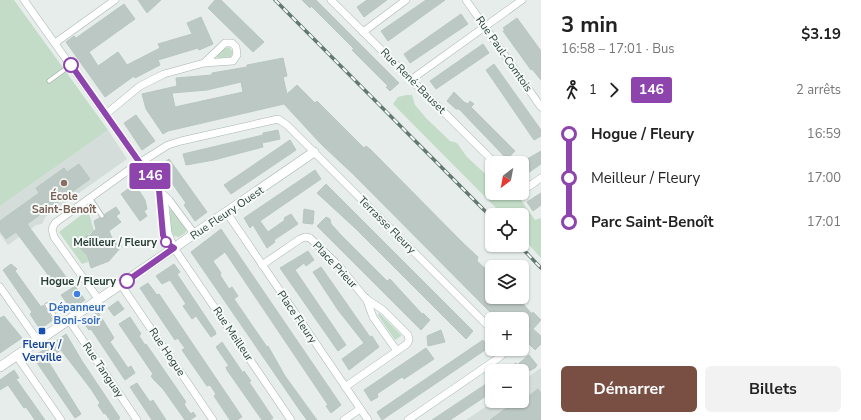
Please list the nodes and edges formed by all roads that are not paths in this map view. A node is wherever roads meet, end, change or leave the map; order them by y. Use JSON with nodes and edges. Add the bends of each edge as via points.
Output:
{"nodes":[{"id":1,"x":24,"y":0,"type":"edge"},
{"id":2,"x":115,"y":0,"type":"edge"},
{"id":3,"x":331,"y":0,"type":"edge"},
{"id":4,"x":406,"y":0,"type":"edge"},
{"id":5,"x":466,"y":0,"type":"edge"},
{"id":6,"x":522,"y":0,"type":"edge"},
{"id":7,"x":485,"y":26,"type":"junction"},
{"id":8,"x":363,"y":32,"type":"junction"},
{"id":9,"x":54,"y":43,"type":"junction"},
{"id":10,"x":204,"y":63,"type":"dead end"},
{"id":11,"x":71,"y":65,"type":"junction"},
{"id":12,"x":412,"y":80,"type":"junction"},
{"id":13,"x":49,"y":81,"type":"dead end"},
{"id":14,"x":541,"y":107,"type":"edge"},
{"id":15,"x":106,"y":114,"type":"junction"},
{"id":16,"x":314,"y":152,"type":"junction"},
{"id":17,"x":488,"y":156,"type":"edge"},
{"id":18,"x":140,"y":163,"type":"junction"},
{"id":19,"x":541,"y":178,"type":"edge"},
{"id":20,"x":529,"y":186,"type":"edge"},
{"id":21,"x":159,"y":190,"type":"junction"},
{"id":22,"x":90,"y":198,"type":"junction"},
{"id":23,"x":227,"y":213,"type":"junction"},
{"id":24,"x":102,"y":216,"type":"dead end"},
{"id":25,"x":194,"y":235,"type":"junction"},
{"id":26,"x":174,"y":248,"type":"junction"},
{"id":27,"x":262,"y":265,"type":"junction"},
{"id":28,"x":121,"y":285,"type":"junction"},
{"id":29,"x":0,"y":287,"type":"edge"},
{"id":30,"x":365,"y":298,"type":"junction"},
{"id":31,"x":99,"y":300,"type":"junction"},
{"id":32,"x":47,"y":305,"type":"dead end"},
{"id":33,"x":69,"y":320,"type":"junction"},
{"id":34,"x":485,"y":323,"type":"edge"},
{"id":35,"x":61,"y":325,"type":"junction"},
{"id":36,"x":38,"y":341,"type":"junction"},
{"id":37,"x":397,"y":351,"type":"junction"},
{"id":38,"x":16,"y":355,"type":"junction"},
{"id":39,"x":501,"y":356,"type":"edge"},
{"id":40,"x":0,"y":367,"type":"edge"},
{"id":41,"x":345,"y":387,"type":"junction"},
{"id":42,"x":360,"y":409,"type":"junction"},
{"id":43,"x":61,"y":420,"type":"edge"},
{"id":44,"x":137,"y":420,"type":"edge"},
{"id":45,"x":213,"y":420,"type":"edge"},
{"id":46,"x":291,"y":420,"type":"edge"},
{"id":47,"x":344,"y":420,"type":"edge"},
{"id":48,"x":368,"y":420,"type":"edge"},
{"id":49,"x":408,"y":420,"type":"edge"}],
"edges":[{"from":1,"to":9,"type":"street","name":"Rue Meilleur"},
{"from":2,"to":9,"type":"street"},
{"from":3,"to":8,"type":"street","name":"Rue René-Bauset"},
{"from":4,"to":8,"type":"street"},
{"from":5,"to":7,"type":"street","name":"Rue Paul-Comtois"},
{"from":6,"to":7,"type":"street"},
{"from":7,"to":12,"type":"street"},
{"from":7,"to":14,"type":"street","name":"Rue Paul-Comtois"},
{"from":8,"to":12,"type":"street","name":"Rue René-Bauset"},
{"from":9,"to":11,"type":"street","name":"Rue Meilleur"},
{"from":10,"to":15,"type":"street","via":[[170,72],[143,84]]},
{"from":11,"to":13,"type":"lane"},
{"from":11,"to":15,"type":"street","name":"Rue Meilleur"},
{"from":12,"to":17,"type":"street","name":"Rue René-Bauset"},
{"from":15,"to":18,"type":"street","name":"Rue Meilleur"},
{"from":16,"to":18,"type":"street","name":"Terrasse Fleury","via":[[281,119],[272,119],[176,142]]},
{"from":16,"to":23,"type":"street","name":"Rue Fleury Ouest"},
{"from":16,"to":34,"type":"street","name":"Terrasse Fleury"},
{"from":18,"to":21,"type":"street","name":"Rue Meilleur"},
{"from":18,"to":22,"type":"street"},
{"from":19,"to":20,"type":"street"},
{"from":21,"to":25,"type":"street","name":"Rue Meilleur"},
{"from":21,"to":26,"type":"street","name":"Rue Meilleur","via":[[165,205],[168,233]]},
{"from":22,"to":24,"type":"lane"},
{"from":22,"to":31,"type":"street","via":[[56,222],[52,228],[55,239]]},
{"from":23,"to":25,"type":"street","name":"Rue Fleury Ouest"},
{"from":23,"to":27,"type":"street","name":"Place Fleury"},
{"from":25,"to":26,"type":"street","name":"Rue Fleury Ouest"},
{"from":26,"to":28,"type":"street","name":"Rue Fleury Ouest"},
{"from":26,"to":46,"type":"street","name":"Rue Meilleur"},
{"from":27,"to":30,"type":"street","name":"Place Prieur","via":[[300,239],[309,238],[340,267]]},
{"from":27,"to":41,"type":"street","name":"Place Fleury"},
{"from":28,"to":31,"type":"street","name":"Rue Fleury Ouest"},
{"from":28,"to":45,"type":"street","name":"Rue Hogue"},
{"from":29,"to":36,"type":"street"},
{"from":30,"to":37,"type":"street","name":"Place Prieur","via":[[373,317]]},
{"from":30,"to":37,"type":"street","name":"Place Prieur","via":[[383,310],[408,335],[409,342]]},
{"from":31,"to":33,"type":"street","name":"Rue Fleury Ouest"},
{"from":32,"to":35,"type":"lane"},
{"from":33,"to":35,"type":"street","name":"Rue Fleury Ouest"},
{"from":33,"to":44,"type":"street","name":"Rue Tanguay"},
{"from":35,"to":36,"type":"street","name":"Rue Fleury Ouest"},
{"from":36,"to":38,"type":"street","name":"Rue Fleury Ouest"},
{"from":37,"to":41,"type":"street","name":"Place Prieur"},
{"from":38,"to":40,"type":"street","name":"Rue Fleury Ouest"},
{"from":38,"to":43,"type":"street"},
{"from":39,"to":49,"type":"street"},
{"from":41,"to":42,"type":"street","name":"Place Fleury"},
{"from":42,"to":47,"type":"street"},
{"from":42,"to":48,"type":"street","name":"Place Fleury"}]}
